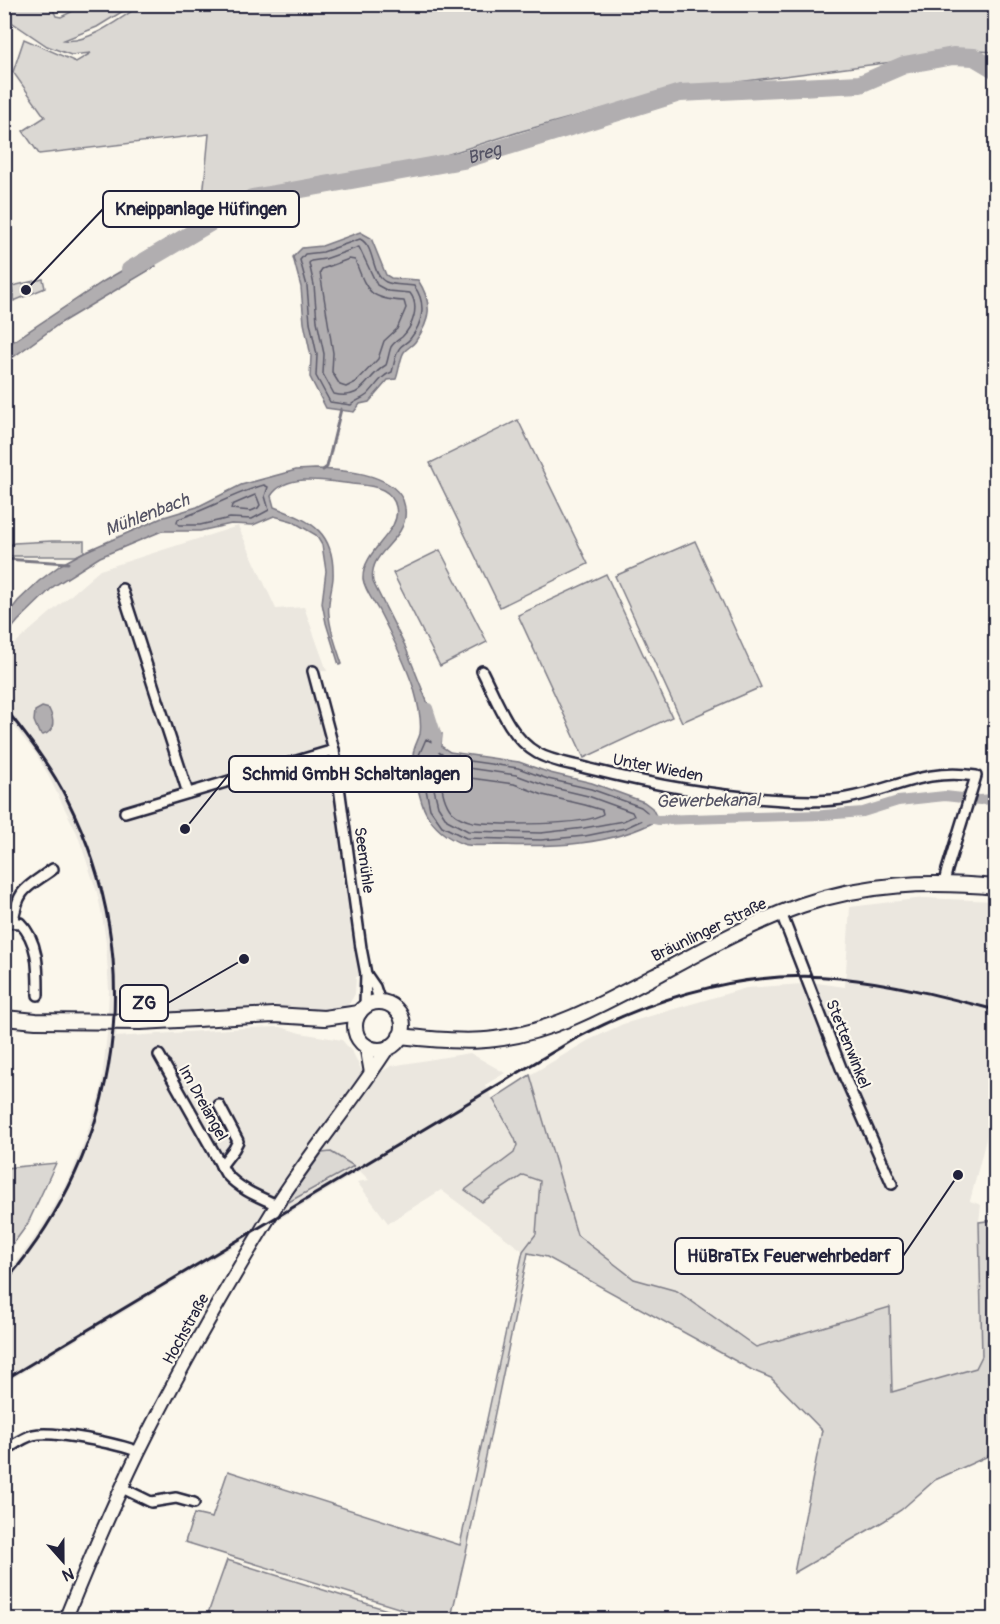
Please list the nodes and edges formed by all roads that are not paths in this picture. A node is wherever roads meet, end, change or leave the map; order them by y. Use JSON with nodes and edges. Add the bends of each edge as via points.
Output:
{"nodes":[{"id":1,"x":122,"y":589,"type":"dead end"},
{"id":2,"x":313,"y":671,"type":"dead end"},
{"id":3,"x":482,"y":671,"type":"dead end"},
{"id":4,"x":334,"y":750,"type":"junction"},
{"id":5,"x":188,"y":793,"type":"junction"},
{"id":6,"x":125,"y":812,"type":"dead end"},
{"id":7,"x":53,"y":869,"type":"dead end"},
{"id":8,"x":944,"y":883,"type":"junction"},
{"id":9,"x":996,"y":887,"type":"edge"},
{"id":10,"x":781,"y":913,"type":"junction"},
{"id":11,"x":9,"y":922,"type":"edge"},
{"id":12,"x":366,"y":974,"type":"junction"},
{"id":13,"x":38,"y":995,"type":"dead end"},
{"id":14,"x":380,"y":1002,"type":"junction"},
{"id":15,"x":362,"y":1009,"type":"junction"},
{"id":16,"x":4,"y":1018,"type":"edge"},
{"id":17,"x":324,"y":1018,"type":"junction"},
{"id":18,"x":402,"y":1021,"type":"junction"},
{"id":19,"x":356,"y":1031,"type":"junction"},
{"id":20,"x":400,"y":1036,"type":"junction"},
{"id":21,"x":447,"y":1038,"type":"junction"},
{"id":22,"x":366,"y":1045,"type":"junction"},
{"id":23,"x":389,"y":1047,"type":"junction"},
{"id":24,"x":159,"y":1055,"type":"dead end"},
{"id":25,"x":371,"y":1073,"type":"junction"},
{"id":26,"x":219,"y":1105,"type":"dead end"},
{"id":27,"x":221,"y":1166,"type":"junction"},
{"id":28,"x":892,"y":1184,"type":"dead end"},
{"id":29,"x":277,"y":1205,"type":"junction"},
{"id":30,"x":4,"y":1451,"type":"edge"},
{"id":31,"x":139,"y":1452,"type":"junction"},
{"id":32,"x":122,"y":1488,"type":"junction"},
{"id":33,"x":194,"y":1503,"type":"dead end"},
{"id":34,"x":65,"y":1620,"type":"edge"}],
"edges":[{"from":1,"to":5,"type":"street"},
{"from":2,"to":4,"type":"street","name":"Seemühle"},
{"from":3,"to":8,"type":"street","name":"Unter Wieden","via":[[510,725],[538,753],[684,790],[818,801],[847,798],[921,777],[955,772],[976,776]]},
{"from":4,"to":5,"type":"street"},
{"from":4,"to":12,"type":"street","name":"Seemühle"},
{"from":5,"to":6,"type":"street"},
{"from":7,"to":11,"type":"street","via":[[20,893]]},
{"from":8,"to":9,"type":"main road","name":"Bräunlinger Straße"},
{"from":8,"to":10,"type":"main road","name":"Bräunlinger Straße","via":[[859,890]]},
{"from":10,"to":21,"type":"main road","name":"Bräunlinger Straße","via":[[558,1023],[494,1039]]},
{"from":10,"to":28,"type":"street","name":"Stettenwinkel","via":[[845,1078]]},
{"from":11,"to":13,"type":"street","via":[[20,923],[26,929],[35,949]]},
{"from":12,"to":14,"type":"street","name":"Seemühle"},
{"from":12,"to":15,"type":"street","name":"Seemühle"},
{"from":14,"to":15,"type":"main road"},
{"from":14,"to":18,"type":"main road","via":[[394,1008]]},
{"from":15,"to":17,"type":"main road"},
{"from":15,"to":19,"type":"main road"},
{"from":16,"to":17,"type":"main road","via":[[113,1022],[274,1015]]},
{"from":17,"to":19,"type":"main road"},
{"from":18,"to":20,"type":"main road"},
{"from":18,"to":21,"type":"main road"},
{"from":19,"to":22,"type":"main road"},
{"from":20,"to":21,"type":"main road"},
{"from":20,"to":23,"type":"main road"},
{"from":22,"to":23,"type":"main road","via":[[377,1049]]},
{"from":22,"to":25,"type":"street"},
{"from":23,"to":25,"type":"street","name":"Hochstraße"},
{"from":24,"to":27,"type":"street","name":"Im Dreiangel"},
{"from":25,"to":29,"type":"street","name":"Hochstraße"},
{"from":26,"to":27,"type":"street","name":"Im Dreiangel","via":[[238,1141]]},
{"from":27,"to":29,"type":"street","name":"Im Dreiangel","via":[[237,1185]]},
{"from":29,"to":31,"type":"street","name":"Hochstraße","via":[[213,1312]]},
{"from":30,"to":31,"type":"street","via":[[22,1439],[43,1433]]},
{"from":31,"to":32,"type":"street","name":"Hochstraße"},
{"from":32,"to":33,"type":"street","via":[[151,1502],[176,1497]]},
{"from":32,"to":34,"type":"street","name":"Hochstraße"}]}
